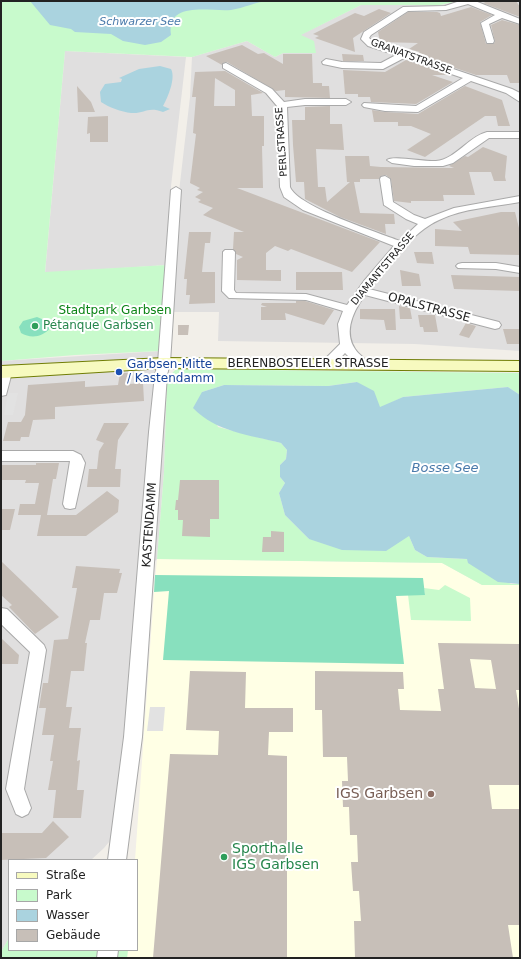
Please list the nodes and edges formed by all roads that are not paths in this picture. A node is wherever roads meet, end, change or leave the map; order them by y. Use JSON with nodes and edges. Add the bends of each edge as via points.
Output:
{"nodes":[{"id":1,"x":468,"y":1,"type":"edge"},
{"id":2,"x":501,"y":15,"type":"junction"},
{"id":3,"x":520,"y":22,"type":"edge"},
{"id":4,"x":490,"y":41,"type":"dead end"},
{"id":5,"x":403,"y":55,"type":"junction"},
{"id":6,"x":326,"y":62,"type":"dead end"},
{"id":7,"x":226,"y":66,"type":"dead end"},
{"id":8,"x":469,"y":78,"type":"junction"},
{"id":9,"x":519,"y":95,"type":"edge"},
{"id":10,"x":346,"y":102,"type":"dead end"},
{"id":11,"x":282,"y":105,"type":"junction"},
{"id":12,"x":367,"y":105,"type":"dead end"},
{"id":13,"x":520,"y":135,"type":"edge"},
{"id":14,"x":392,"y":160,"type":"dead end"},
{"id":15,"x":385,"y":179,"type":"dead end"},
{"id":16,"x":176,"y":190,"type":"dead end"},
{"id":17,"x":518,"y":202,"type":"edge"},
{"id":18,"x":425,"y":223,"type":"junction"},
{"id":19,"x":401,"y":245,"type":"junction"},
{"id":20,"x":229,"y":252,"type":"dead end"},
{"id":21,"x":462,"y":266,"type":"dead end"},
{"id":22,"x":520,"y":270,"type":"edge"},
{"id":23,"x":362,"y":291,"type":"junction"},
{"id":24,"x":350,"y":309,"type":"junction"},
{"id":25,"x":495,"y":325,"type":"dead end"},
{"id":26,"x":346,"y":346,"type":"junction"},
{"id":27,"x":164,"y":363,"type":"junction"},
{"id":28,"x":325,"y":364,"type":"junction"},
{"id":29,"x":364,"y":365,"type":"junction"},
{"id":30,"x":520,"y":366,"type":"edge"},
{"id":31,"x":3,"y":372,"type":"edge"},
{"id":32,"x":1,"y":392,"type":"edge"},
{"id":33,"x":1,"y":456,"type":"edge"},
{"id":34,"x":70,"y":504,"type":"dead end"},
{"id":35,"x":1,"y":614,"type":"edge"},
{"id":36,"x":22,"y":808,"type":"dead end"},
{"id":37,"x":117,"y":859,"type":"edge"}],
"edges":[{"from":1,"to":2,"type":"street"},
{"from":1,"to":5,"type":"street","name":"GRANATSTRASSE","via":[[446,8],[406,9],[365,36],[367,42]]},
{"from":2,"to":3,"type":"street"},
{"from":2,"to":4,"type":"street","via":[[485,22]]},
{"from":5,"to":6,"type":"street","via":[[383,66]]},
{"from":5,"to":8,"type":"street","name":"GRANATSTRASSE"},
{"from":7,"to":11,"type":"street","name":"PERLSTRASSE","via":[[269,91]]},
{"from":8,"to":9,"type":"street","name":"GRANATSTRASSE"},
{"from":8,"to":12,"type":"street","via":[[418,109]]},
{"from":10,"to":11,"type":"street"},
{"from":11,"to":19,"type":"street","name":"PERLSTRASSE","via":[[285,187],[288,194],[307,208]]},
{"from":13,"to":14,"type":"street","via":[[487,135],[444,163],[418,164]]},
{"from":15,"to":18,"type":"street","via":[[388,203]]},
{"from":16,"to":27,"type":"street","name":"KASTENDAMM"},
{"from":17,"to":18,"type":"street","name":"DIAMANTSTRASSE","via":[[453,212]]},
{"from":18,"to":19,"type":"street","name":"DIAMANTSTRASSE"},
{"from":19,"to":23,"type":"street","name":"DIAMANTSTRASSE"},
{"from":20,"to":24,"type":"street","via":[[228,291],[232,296],[306,297]]},
{"from":21,"to":22,"type":"street","via":[[496,266]]},
{"from":23,"to":24,"type":"street","name":"DIAMANTSTRASSE"},
{"from":23,"to":25,"type":"street","name":"OPALSTRASSE"},
{"from":24,"to":26,"type":"street","name":"DIAMANTSTRASSE","via":[[344,324]]},
{"from":26,"to":28,"type":"street"},
{"from":26,"to":29,"type":"street"},
{"from":27,"to":28,"type":"street","name":"BERENBOSTELER STRASSE"},
{"from":27,"to":31,"type":"street","name":"BERENBOSTELER STRASSE"},
{"from":27,"to":37,"type":"street","name":"KASTENDAMM","via":[[160,375],[133,737]]},
{"from":28,"to":29,"type":"street","name":"BERENBOSTELER STRASSE"},
{"from":29,"to":30,"type":"street","name":"BERENBOSTELER STRASSE"},
{"from":31,"to":32,"type":"street"},
{"from":33,"to":34,"type":"street","via":[[76,458],[78,463]]},
{"from":35,"to":36,"type":"street","via":[[38,650],[15,789]]}]}
